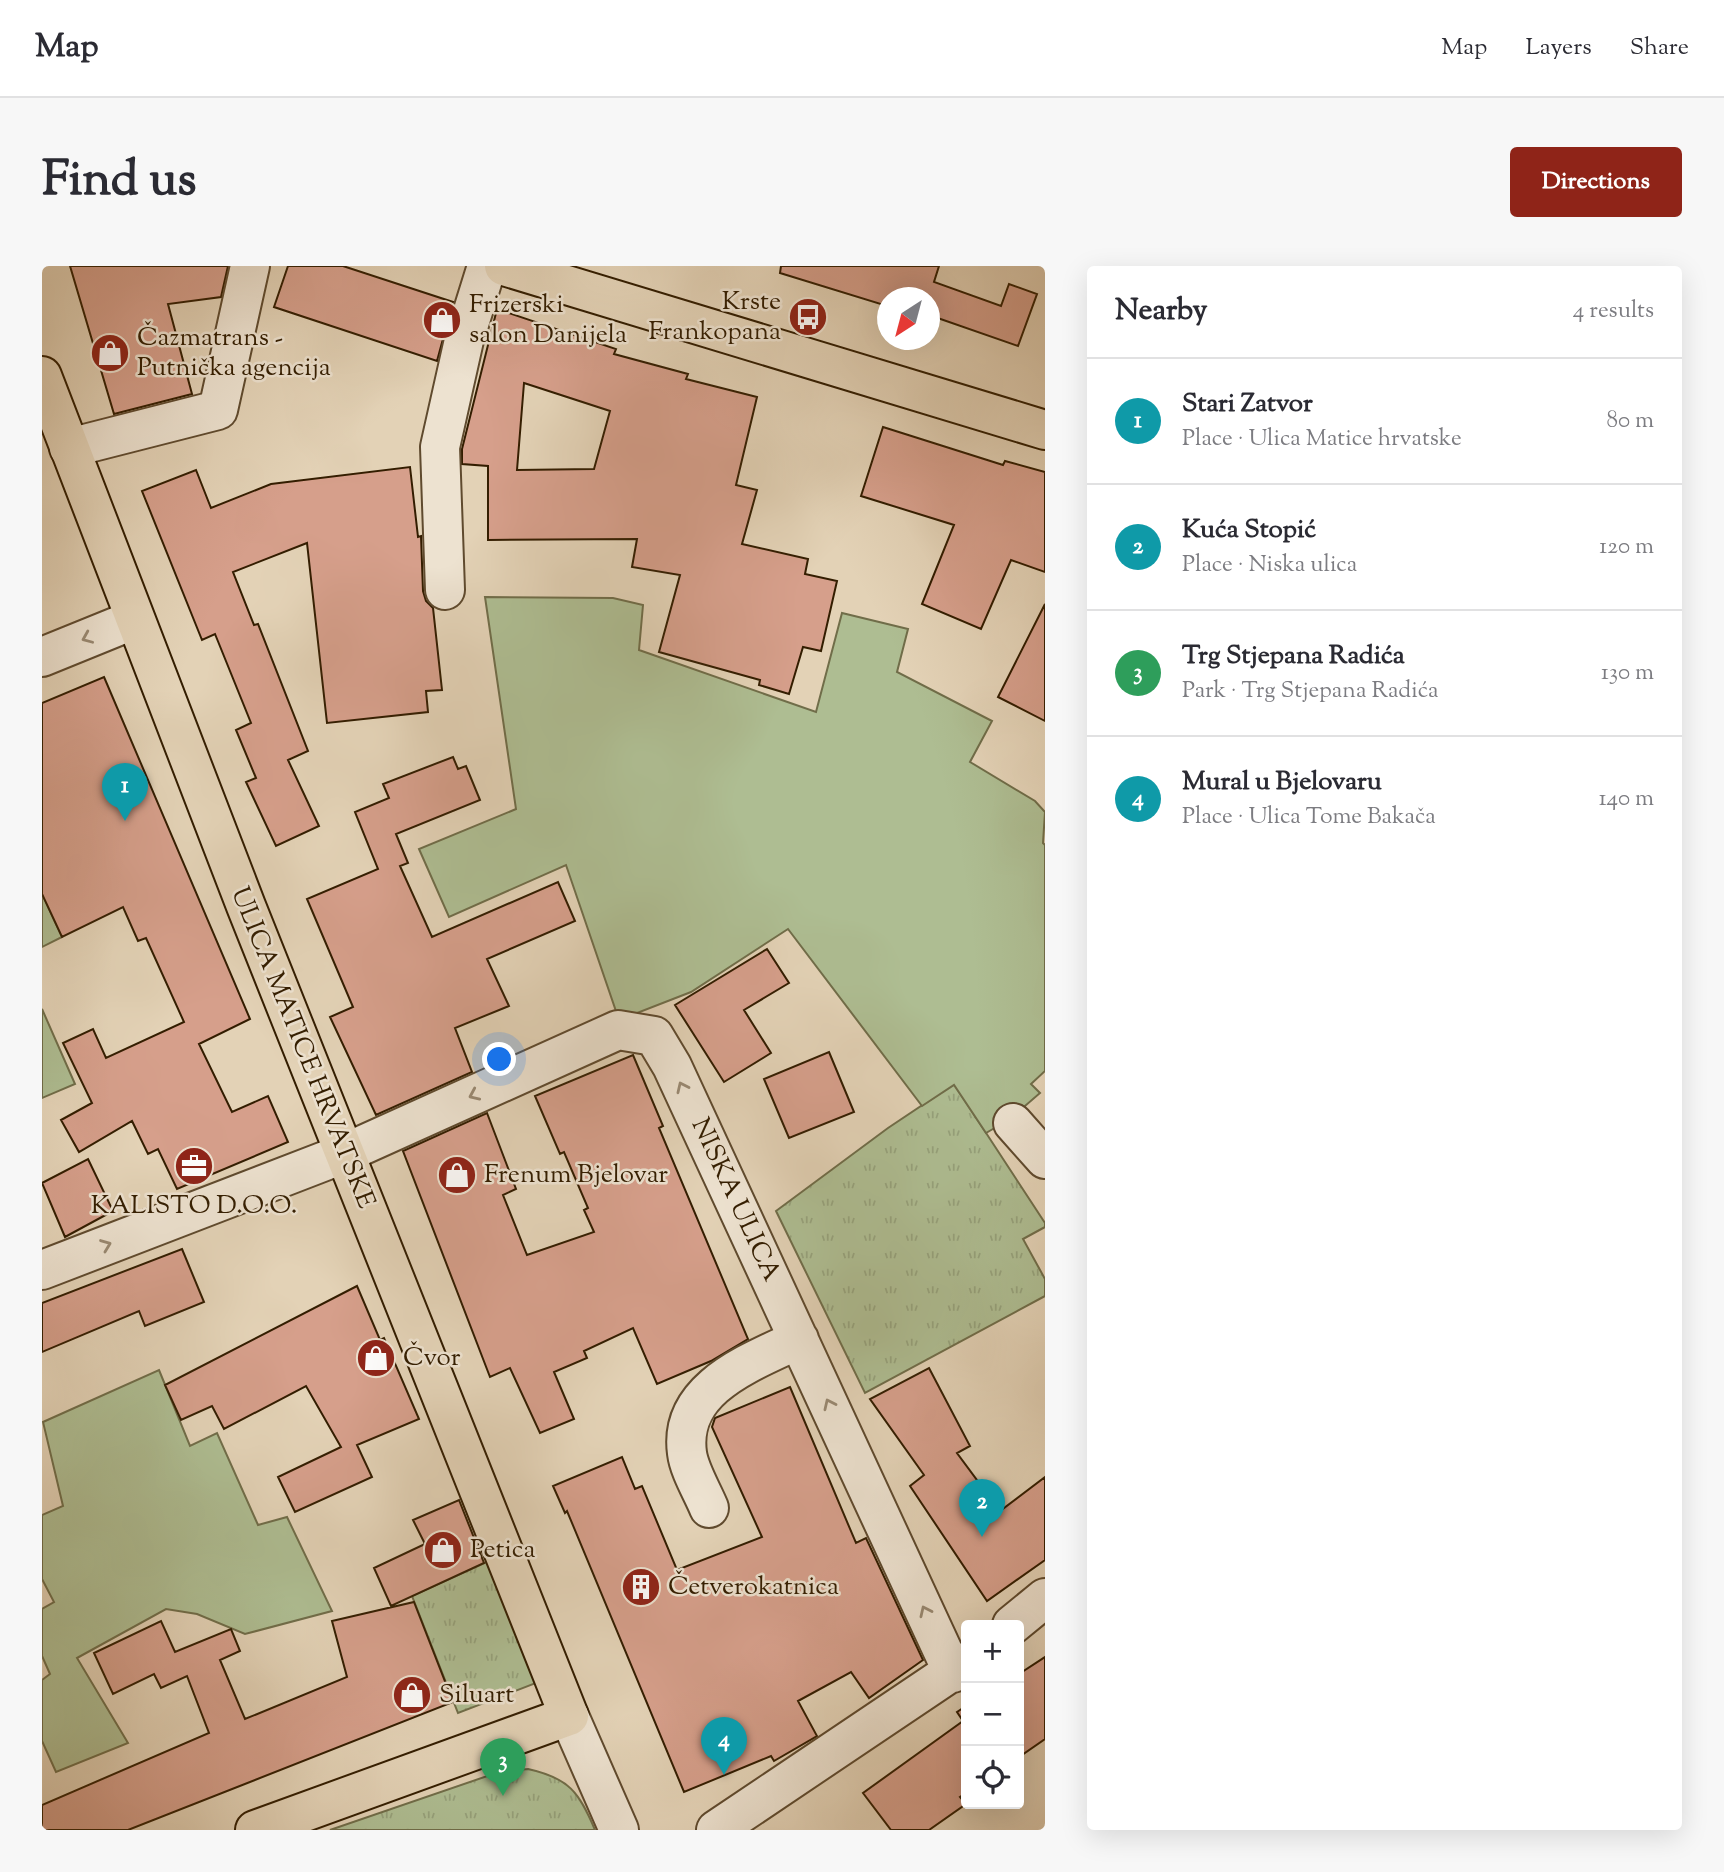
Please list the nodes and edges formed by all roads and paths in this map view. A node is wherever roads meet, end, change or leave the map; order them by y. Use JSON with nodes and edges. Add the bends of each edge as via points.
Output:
{"nodes":[{"id":1,"x":250,"y":266,"type":"edge"},
{"id":2,"x":487,"y":266,"type":"edge"},
{"id":3,"x":504,"y":266,"type":"edge"},
{"id":4,"x":42,"y":376,"type":"edge"},
{"id":5,"x":1045,"y":430,"type":"edge"},
{"id":6,"x":69,"y":448,"type":"junction"},
{"id":7,"x":445,"y":590,"type":"dead end"},
{"id":8,"x":133,"y":620,"type":"junction"},
{"id":9,"x":42,"y":657,"type":"edge"},
{"id":10,"x":1013,"y":1123,"type":"dead end"},
{"id":11,"x":343,"y":1154,"type":"junction"},
{"id":12,"x":1045,"y":1160,"type":"edge"},
{"id":13,"x":42,"y":1270,"type":"edge"},
{"id":14,"x":799,"y":1339,"type":"junction"},
{"id":15,"x":709,"y":1508,"type":"dead end"},
{"id":16,"x":1045,"y":1598,"type":"edge"},
{"id":17,"x":1018,"y":1620,"type":"edge"},
{"id":18,"x":960,"y":1667,"type":"edge"},
{"id":19,"x":569,"y":1716,"type":"junction"},
{"id":20,"x":255,"y":1830,"type":"edge"},
{"id":21,"x":619,"y":1830,"type":"edge"},
{"id":22,"x":716,"y":1830,"type":"edge"}],
"edges":[{"from":1,"to":6,"type":"street","via":[[218,410]]},
{"from":2,"to":7,"type":"street","via":[[464,340],[440,447]]},
{"from":3,"to":5,"type":"main road"},
{"from":4,"to":6,"type":"main road","name":"ULICA MATICE HRVATSKE"},
{"from":6,"to":8,"type":"main road","name":"ULICA MATICE HRVATSKE"},
{"from":8,"to":9,"type":"street","one_way":true},
{"from":8,"to":11,"type":"main road","name":"ULICA MATICE HRVATSKE"},
{"from":10,"to":12,"type":"street"},
{"from":13,"to":11,"type":"street","one_way":true},
{"from":14,"to":11,"type":"street","name":"NISKA ULICA","one_way":true,"via":[[654,1036],[618,1030]]},
{"from":11,"to":19,"type":"main road","name":"ULICA MATICE HRVATSKE"},
{"from":14,"to":15,"type":"street","via":[[723,1377],[689,1416],[687,1453]]},
{"from":18,"to":14,"type":"street","name":"NISKA ULICA","one_way":true},
{"from":16,"to":17,"type":"street"},
{"from":18,"to":22,"type":"street"},
{"from":19,"to":20,"type":"main road"},
{"from":19,"to":21,"type":"street"}]}
